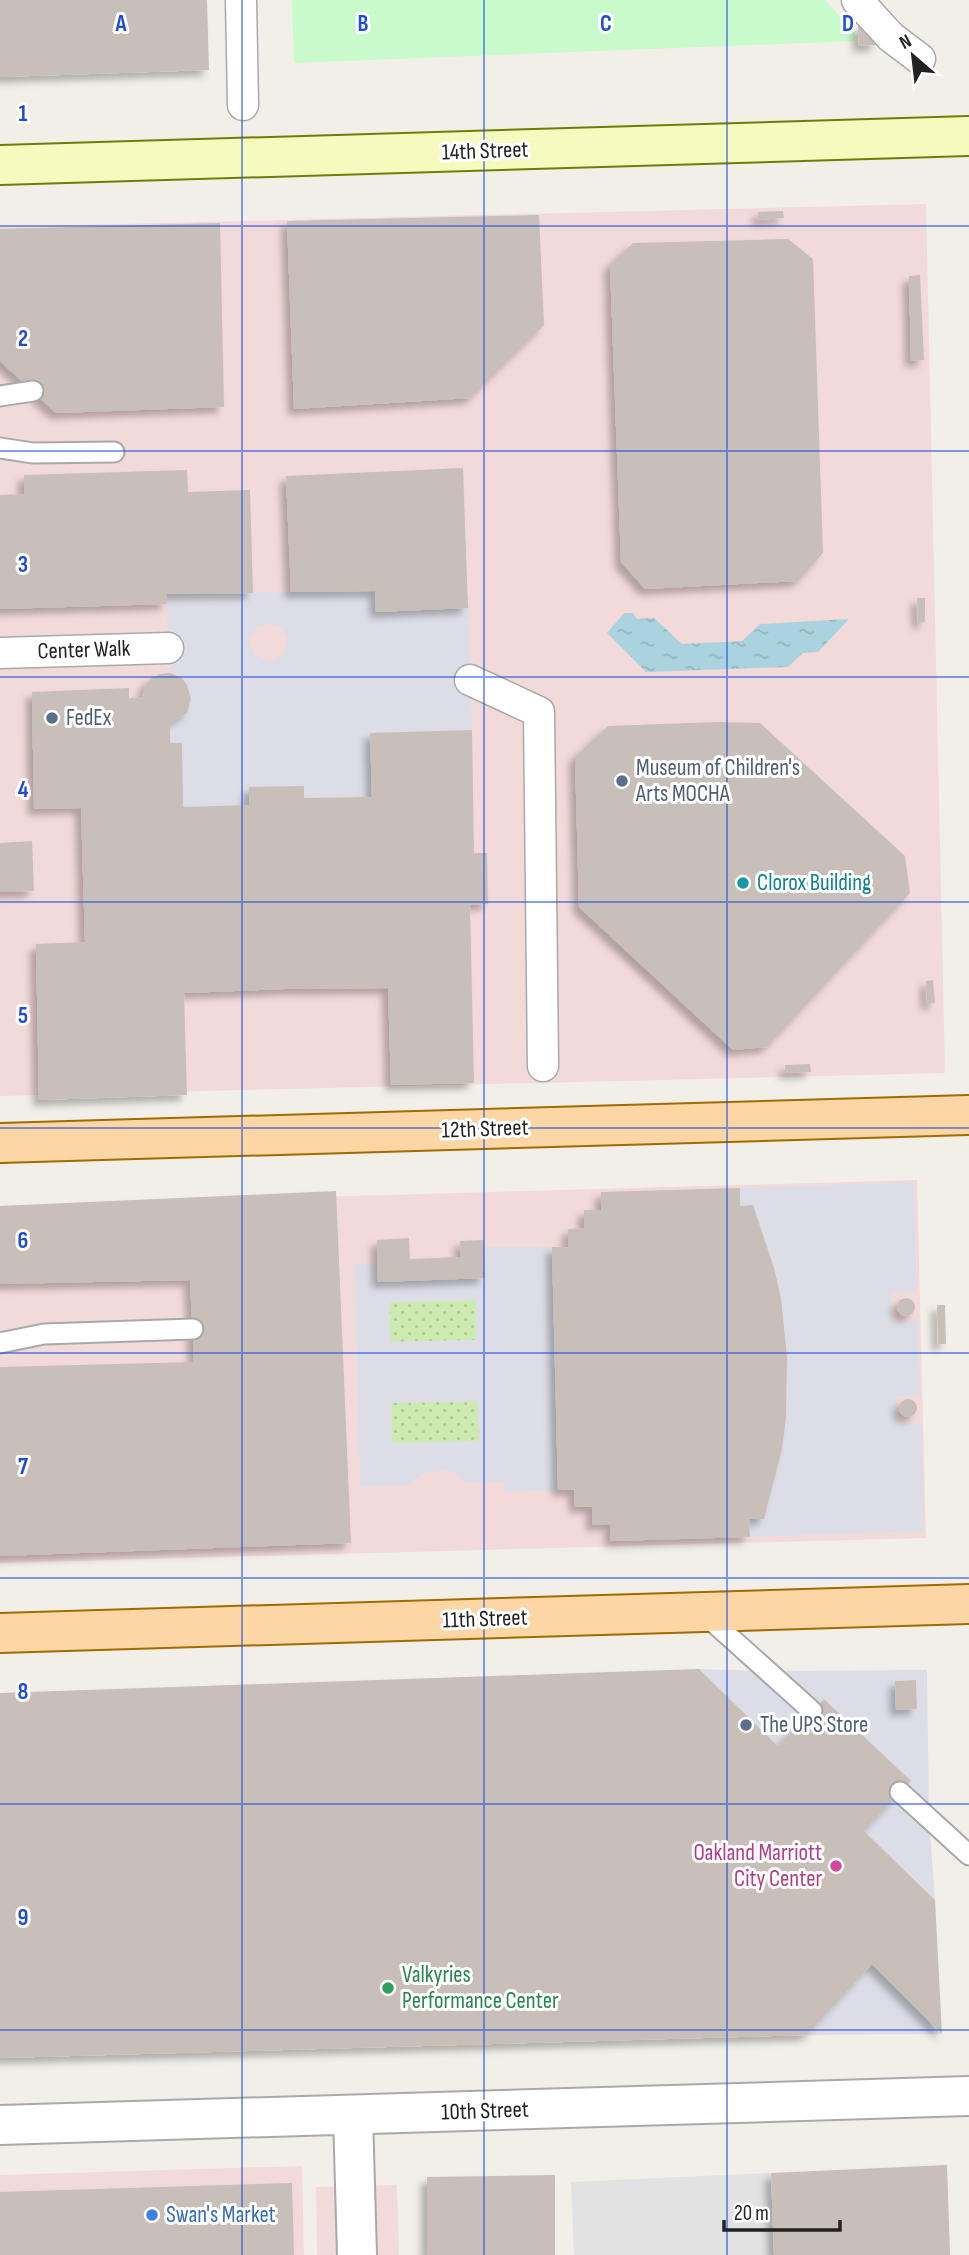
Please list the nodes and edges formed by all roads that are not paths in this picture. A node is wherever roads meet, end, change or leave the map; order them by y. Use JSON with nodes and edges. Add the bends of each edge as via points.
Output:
{"nodes":[{"id":1,"x":241,"y":0,"type":"edge"},
{"id":2,"x":857,"y":0,"type":"edge"},
{"id":3,"x":920,"y":59,"type":"dead end"},
{"id":4,"x":243,"y":105,"type":"dead end"},
{"id":5,"x":969,"y":136,"type":"edge"},
{"id":6,"x":0,"y":165,"type":"edge"},
{"id":7,"x":33,"y":391,"type":"dead end"},
{"id":8,"x":0,"y":396,"type":"edge"},
{"id":9,"x":0,"y":448,"type":"edge"},
{"id":10,"x":114,"y":452,"type":"dead end"},
{"id":11,"x":169,"y":648,"type":"dead end"},
{"id":12,"x":0,"y":653,"type":"edge"},
{"id":13,"x":470,"y":680,"type":"dead end"},
{"id":14,"x":542,"y":1066,"type":"dead end"},
{"id":15,"x":969,"y":1115,"type":"edge"},
{"id":16,"x":0,"y":1143,"type":"edge"},
{"id":17,"x":193,"y":1329,"type":"dead end"},
{"id":18,"x":0,"y":1343,"type":"edge"},
{"id":19,"x":969,"y":1604,"type":"edge"},
{"id":20,"x":702,"y":1612,"type":"junction"},
{"id":21,"x":0,"y":1633,"type":"edge"},
{"id":22,"x":812,"y":1712,"type":"dead end"},
{"id":23,"x":900,"y":1792,"type":"dead end"},
{"id":24,"x":969,"y":1855,"type":"edge"},
{"id":25,"x":969,"y":2096,"type":"edge"},
{"id":26,"x":353,"y":2115,"type":"junction"},
{"id":27,"x":0,"y":2125,"type":"edge"},
{"id":28,"x":357,"y":2255,"type":"edge"}],
"edges":[{"from":1,"to":4,"type":"street"},
{"from":2,"to":3,"type":"street","via":[[884,37]]},
{"from":5,"to":6,"type":"main road","name":"14th Street"},
{"from":7,"to":8,"type":"lane"},
{"from":9,"to":10,"type":"lane","via":[[33,453]]},
{"from":11,"to":12,"type":"street","name":"Center Walk"},
{"from":13,"to":14,"type":"street","via":[[539,712]]},
{"from":15,"to":16,"type":"main road","name":"12th Street"},
{"from":17,"to":18,"type":"lane","via":[[44,1334]]},
{"from":19,"to":20,"type":"main road","name":"11th Street"},
{"from":20,"to":21,"type":"main road","name":"11th Street"},
{"from":20,"to":22,"type":"lane"},
{"from":23,"to":24,"type":"lane"},
{"from":25,"to":26,"type":"street","name":"10th Street"},
{"from":26,"to":27,"type":"street","name":"10th Street"},
{"from":26,"to":28,"type":"street"}]}
